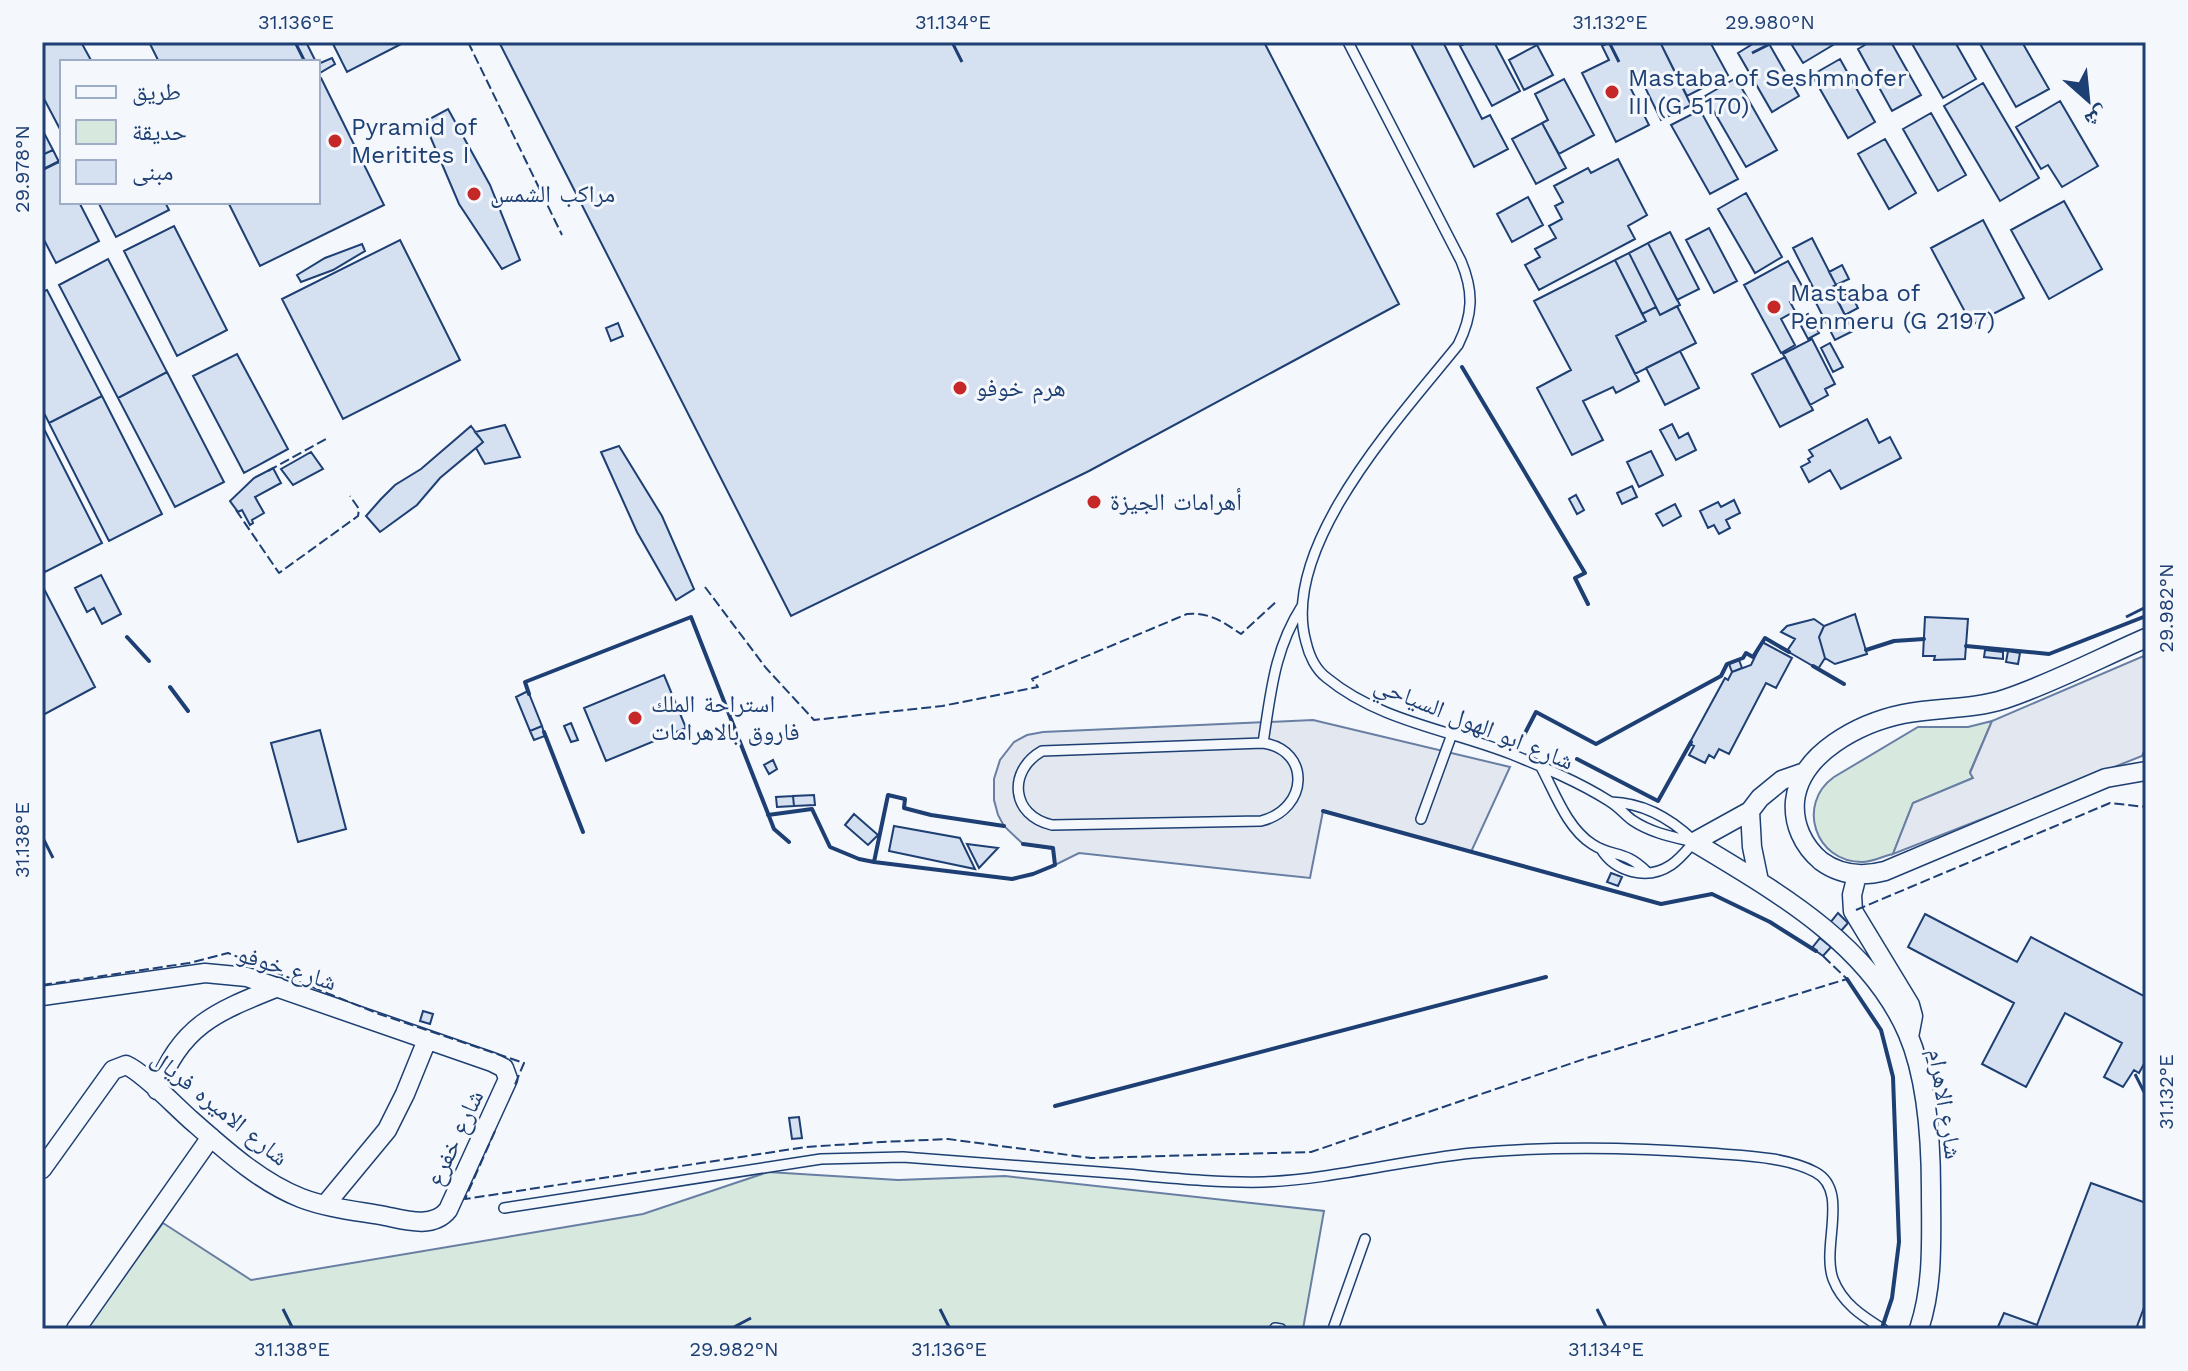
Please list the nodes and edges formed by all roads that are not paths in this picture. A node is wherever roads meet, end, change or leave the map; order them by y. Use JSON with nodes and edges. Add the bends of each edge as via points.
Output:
{"nodes":[{"id":1,"x":1348,"y":42,"type":"edge"},
{"id":2,"x":1303,"y":605,"type":"junction"},
{"id":3,"x":2146,"y":638,"type":"edge"},
{"id":4,"x":1452,"y":734,"type":"junction"},
{"id":5,"x":1263,"y":743,"type":"junction"},
{"id":6,"x":1541,"y":767,"type":"junction"},
{"id":7,"x":2146,"y":771,"type":"edge"},
{"id":8,"x":1805,"y":772,"type":"junction"},
{"id":9,"x":1611,"y":802,"type":"junction"},
{"id":10,"x":1750,"y":811,"type":"junction"},
{"id":11,"x":1421,"y":819,"type":"dead end"},
{"id":12,"x":1694,"y":842,"type":"junction"},
{"id":13,"x":1857,"y":875,"type":"junction"},
{"id":14,"x":1759,"y":881,"type":"junction"},
{"id":15,"x":278,"y":987,"type":"junction"},
{"id":16,"x":42,"y":996,"type":"edge"},
{"id":17,"x":1909,"y":1037,"type":"junction"},
{"id":18,"x":427,"y":1040,"type":"junction"},
{"id":19,"x":507,"y":1072,"type":"joint"},
{"id":20,"x":157,"y":1090,"type":"junction"},
{"id":21,"x":211,"y":1137,"type":"junction"},
{"id":22,"x":42,"y":1169,"type":"edge"},
{"id":23,"x":325,"y":1205,"type":"junction"},
{"id":24,"x":504,"y":1208,"type":"dead end"},
{"id":25,"x":438,"y":1218,"type":"joint"},
{"id":26,"x":1365,"y":1239,"type":"dead end"},
{"id":27,"x":76,"y":1329,"type":"edge"},
{"id":28,"x":1333,"y":1329,"type":"edge"},
{"id":29,"x":1883,"y":1329,"type":"edge"},
{"id":30,"x":1919,"y":1329,"type":"edge"}],
"edges":[{"from":1,"to":2,"type":"lane","name":"شارع ابو الهول السياحي","via":[[1461,261],[1472,303],[1458,345],[1342,497],[1310,567]]},
{"from":2,"to":4,"type":"lane","name":"شارع ابو الهول السياحي","via":[[1309,654],[1324,676],[1395,716]]},
{"from":2,"to":5,"type":"lane","via":[[1280,647]]},
{"from":3,"to":8,"type":"street","via":[[2010,697],[1881,721],[1823,752]]},
{"from":4,"to":6,"type":"lane","name":"شارع ابو الهول السياحي"},
{"from":4,"to":11,"type":"lane"},
{"from":5,"to":5,"type":"lane","via":[[1286,752],[1297,780],[1285,810],[1261,821],[1052,825],[1029,815],[1019,794],[1024,765],[1053,749]]},
{"from":6,"to":9,"type":"lane","name":"شارع ابو الهول السياحي"},
{"from":6,"to":12,"type":"lane","via":[[1584,837],[1601,849],[1627,856],[1647,872],[1670,866]]},
{"from":7,"to":13,"type":"street","via":[[2106,778],[1885,871]]},
{"from":8,"to":10,"type":"street","via":[[1772,787]]},
{"from":8,"to":13,"type":"street","via":[[1796,795],[1800,832],[1822,862]]},
{"from":9,"to":12,"type":"lane","name":"شارع ابو الهول السياحي","via":[[1651,831]]},
{"from":9,"to":12,"type":"lane","name":"شارع ابو الهول السياحي","via":[[1647,808]]},
{"from":10,"to":12,"type":"street"},
{"from":10,"to":14,"type":"street"},
{"from":12,"to":14,"type":"street","name":"شارع الاهرام"},
{"from":13,"to":17,"type":"street","via":[[1853,911],[1910,1005]]},
{"from":14,"to":17,"type":"street","name":"شارع الاهرام","via":[[1857,958]]},
{"from":15,"to":16,"type":"street","name":"شارع خوفو","via":[[205,973]]},
{"from":15,"to":18,"type":"street","name":"شارع خوفو"},
{"from":15,"to":20,"type":"street","via":[[199,1025],[177,1047]]},
{"from":17,"to":30,"type":"street","name":"شارع الاهرام","via":[[1924,1100],[1931,1165],[1930,1276]]},
{"from":18,"to":19,"type":"street","name":"شارع خوفو"},
{"from":18,"to":23,"type":"street","via":[[387,1130]]},
{"from":19,"to":25,"type":"street","name":"شارع خفرع","via":[[507,1084],[452,1202]]},
{"from":20,"to":21,"type":"street","name":"شارع الاميره فريال"},
{"from":20,"to":22,"type":"street","name":"شارع الاميره فريال","via":[[131,1067],[120,1065]]},
{"from":21,"to":23,"type":"street","name":"شارع الاميره فريال","via":[[278,1186]]},
{"from":21,"to":27,"type":"street"},
{"from":23,"to":25,"type":"street","name":"شارع الاميره فريال","via":[[413,1221]]},
{"from":24,"to":29,"type":"lane","via":[[781,1164],[862,1157],[1262,1182],[1521,1149],[1736,1155],[1806,1168],[1827,1182],[1834,1205],[1828,1253],[1834,1281],[1850,1305]]},
{"from":26,"to":28,"type":"lane"}]}
